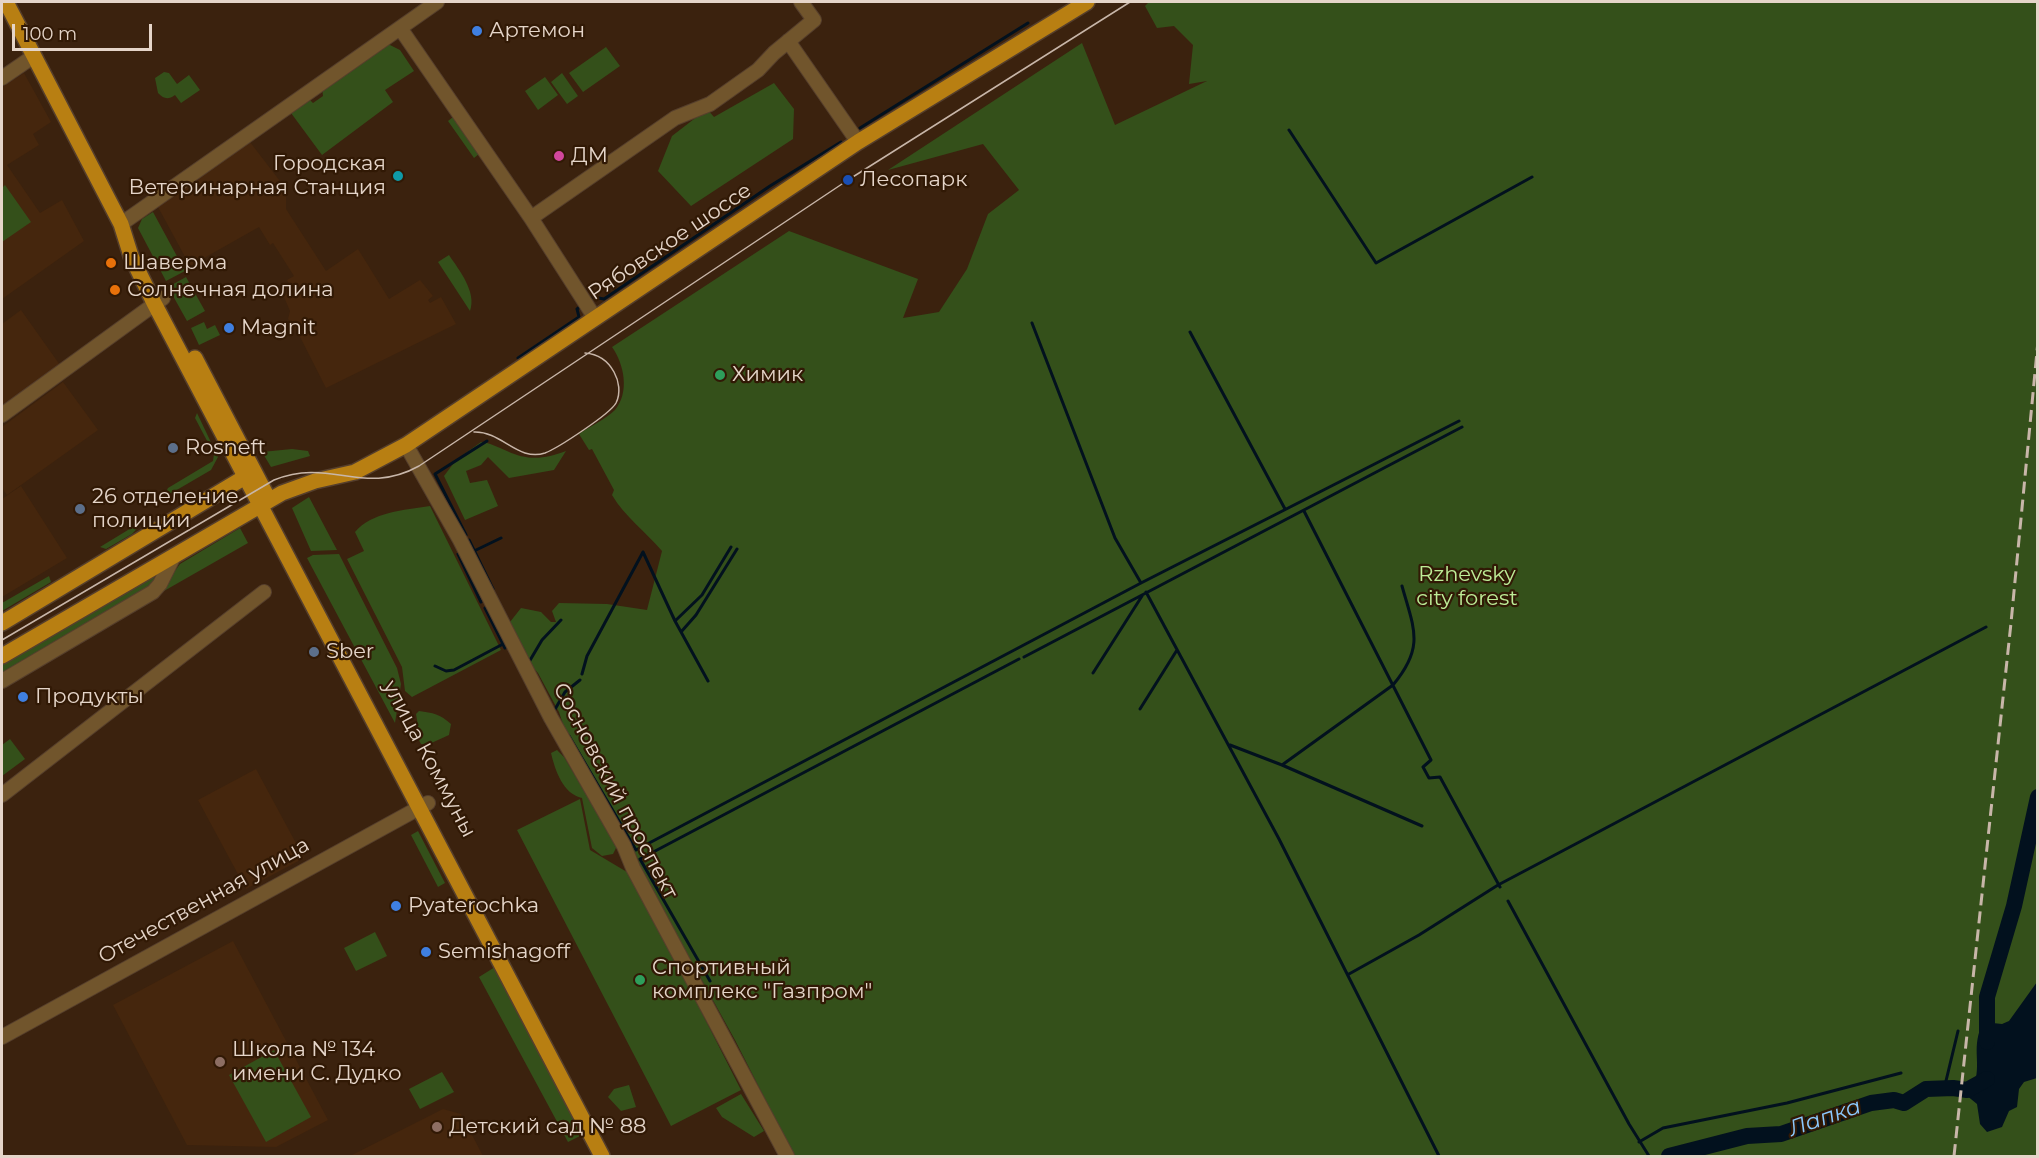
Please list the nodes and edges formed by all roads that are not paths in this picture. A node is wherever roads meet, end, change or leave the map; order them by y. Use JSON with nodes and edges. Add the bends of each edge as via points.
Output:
{"nodes":[{"id":1,"x":6,"y":2,"type":"edge"},
{"id":2,"x":437,"y":2,"type":"edge"},
{"id":3,"x":801,"y":2,"type":"edge"},
{"id":4,"x":1087,"y":2,"type":"edge"},
{"id":5,"x":400,"y":28,"type":"junction"},
{"id":6,"x":788,"y":41,"type":"junction"},
{"id":7,"x":34,"y":56,"type":"junction"},
{"id":8,"x":2,"y":78,"type":"edge"},
{"id":9,"x":858,"y":141,"type":"junction"},
{"id":10,"x":531,"y":218,"type":"junction"},
{"id":11,"x":121,"y":224,"type":"junction"},
{"id":12,"x":159,"y":301,"type":"junction"},
{"id":13,"x":596,"y":318,"type":"junction"},
{"id":14,"x":2,"y":415,"type":"edge"},
{"id":15,"x":406,"y":445,"type":"junction"},
{"id":16,"x":252,"y":478,"type":"junction"},
{"id":17,"x":265,"y":502,"type":"junction"},
{"id":18,"x":174,"y":556,"type":"junction"},
{"id":19,"x":264,"y":592,"type":"dead end"},
{"id":20,"x":2,"y":623,"type":"edge"},
{"id":21,"x":2,"y":656,"type":"edge"},
{"id":22,"x":2,"y":681,"type":"edge"},
{"id":23,"x":2,"y":795,"type":"edge"},
{"id":24,"x":423,"y":805,"type":"junction"},
{"id":25,"x":2,"y":1037,"type":"edge"},
{"id":26,"x":602,"y":1156,"type":"edge"},
{"id":27,"x":613,"y":1156,"type":"edge"},
{"id":28,"x":787,"y":1156,"type":"edge"}],
"edges":[{"from":1,"to":7,"type":"main road","name":"улица Коммуны"},
{"from":2,"to":5,"type":"street"},
{"from":3,"to":6,"type":"street","via":[[814,20]]},
{"from":4,"to":9,"type":"main road","name":"Рябовское шоссе"},
{"from":5,"to":10,"type":"street"},
{"from":5,"to":11,"type":"street"},
{"from":6,"to":9,"type":"street"},
{"from":6,"to":10,"type":"street","via":[[758,70],[710,104],[675,118]]},
{"from":7,"to":8,"type":"street"},
{"from":7,"to":11,"type":"main road","name":"улица Коммуны"},
{"from":9,"to":13,"type":"main road","name":"Рябовское шоссе"},
{"from":10,"to":13,"type":"street"},
{"from":11,"to":12,"type":"main road","name":"улица Коммуны","via":[[140,252]]},
{"from":12,"to":14,"type":"street"},
{"from":12,"to":16,"type":"main road","name":"улица Коммуны"},
{"from":13,"to":15,"type":"main road","name":"Рябовское шоссе"},
{"from":15,"to":17,"type":"main road","name":"Рябовское шоссе","via":[[355,472],[299,486]]},
{"from":15,"to":28,"type":"street","name":"Сосновский проспект"},
{"from":16,"to":17,"type":"main road","name":"улица Коммуны"},
{"from":16,"to":20,"type":"main road"},
{"from":17,"to":18,"type":"main road","name":"Рябовское шоссе"},
{"from":17,"to":24,"type":"main road","name":"улица Коммуны"},
{"from":18,"to":21,"type":"main road","name":"Рябовское шоссе"},
{"from":18,"to":22,"type":"street","via":[[153,592]]},
{"from":19,"to":23,"type":"street"},
{"from":24,"to":25,"type":"street","name":"Отечественная улица"},
{"from":24,"to":26,"type":"main road","name":"улица Коммуны"},
{"from":24,"to":27,"type":"main road","name":"улица Коммуны"}]}
